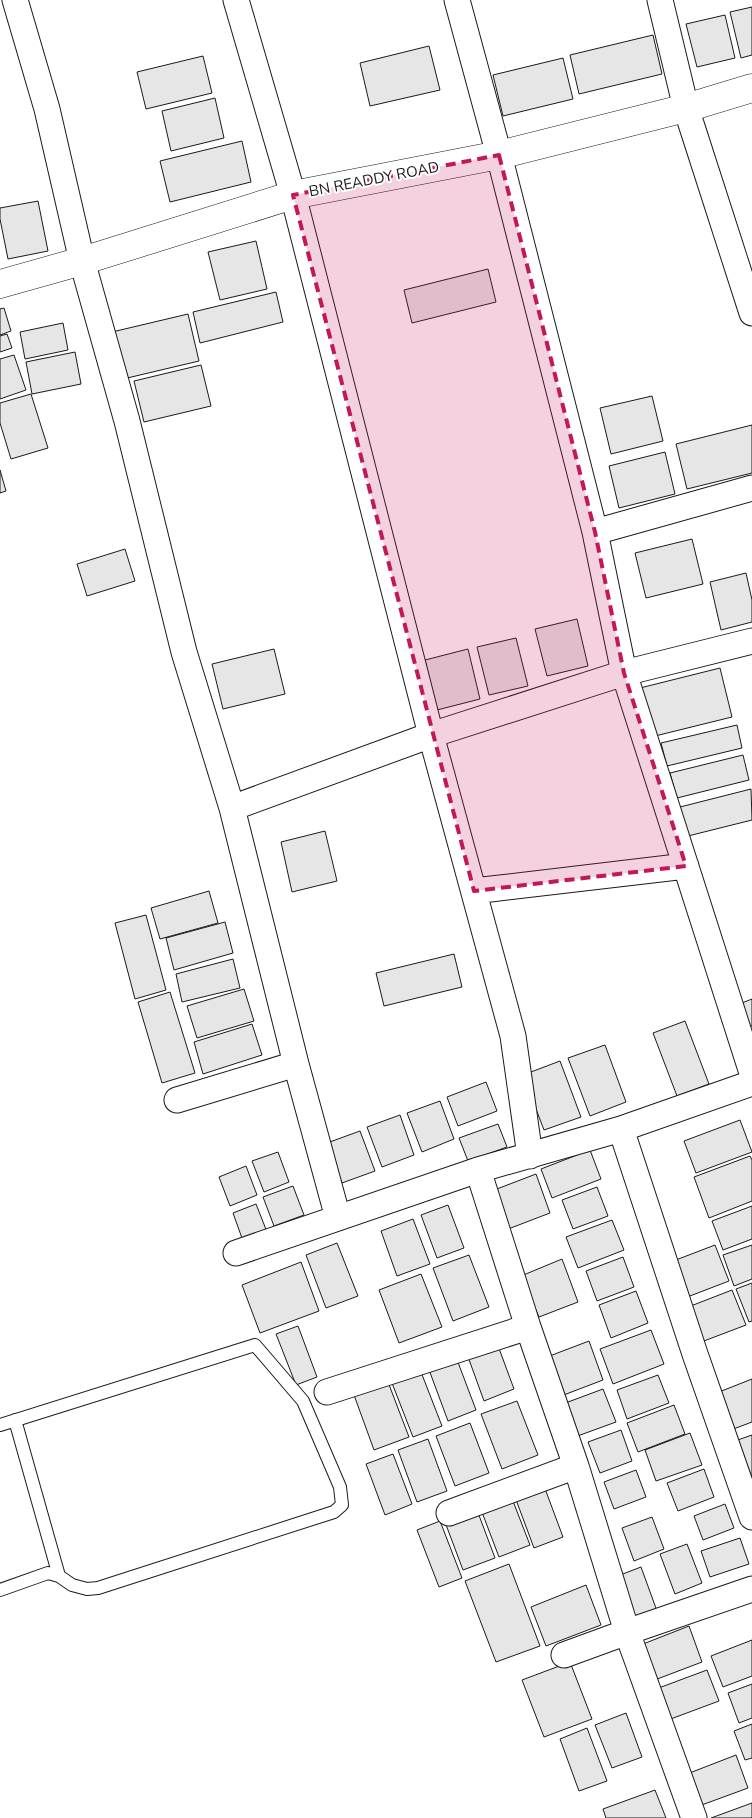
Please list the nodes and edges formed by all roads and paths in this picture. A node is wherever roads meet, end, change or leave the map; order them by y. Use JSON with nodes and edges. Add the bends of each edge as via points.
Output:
{"nodes":[{"id":1,"x":15,"y":0,"type":"edge"},
{"id":2,"x":236,"y":0,"type":"edge"},
{"id":3,"x":457,"y":0,"type":"edge"},
{"id":4,"x":660,"y":0,"type":"edge"},
{"id":5,"x":752,"y":88,"type":"edge"},
{"id":6,"x":686,"y":108,"type":"junction"},
{"id":7,"x":499,"y":154,"type":"junction"},
{"id":8,"x":293,"y":195,"type":"junction"},
{"id":9,"x":82,"y":261,"type":"junction"},
{"id":10,"x":0,"y":284,"type":"edge"},
{"id":11,"x":752,"y":314,"type":"edge"},
{"id":12,"x":752,"y":488,"type":"edge"},
{"id":13,"x":595,"y":532,"type":"junction"},
{"id":14,"x":752,"y":641,"type":"edge"},
{"id":15,"x":624,"y":673,"type":"junction"},
{"id":16,"x":431,"y":735,"type":"junction"},
{"id":17,"x":232,"y":808,"type":"junction"},
{"id":18,"x":686,"y":866,"type":"junction"},
{"id":19,"x":474,"y":891,"type":"junction"},
{"id":20,"x":296,"y":1064,"type":"junction"},
{"id":21,"x":752,"y":1073,"type":"edge"},
{"id":22,"x":752,"y":1083,"type":"edge"},
{"id":23,"x":177,"y":1100,"type":"dead end"},
{"id":24,"x":622,"y":1129,"type":"junction"},
{"id":25,"x":530,"y":1156,"type":"junction"},
{"id":26,"x":478,"y":1170,"type":"junction"},
{"id":27,"x":338,"y":1218,"type":"junction"},
{"id":28,"x":236,"y":1252,"type":"dead end"},
{"id":29,"x":528,"y":1326,"type":"junction"},
{"id":30,"x":315,"y":1396,"type":"junction"},
{"id":31,"x":15,"y":1420,"type":"junction"},
{"id":32,"x":0,"y":1425,"type":"edge"},
{"id":33,"x":576,"y":1466,"type":"junction"},
{"id":34,"x":449,"y":1513,"type":"dead end"},
{"id":35,"x":752,"y":1517,"type":"edge"},
{"id":36,"x":59,"y":1576,"type":"junction"},
{"id":37,"x":752,"y":1589,"type":"edge"},
{"id":38,"x":0,"y":1590,"type":"edge"},
{"id":39,"x":627,"y":1632,"type":"junction"},
{"id":40,"x":564,"y":1655,"type":"dead end"},
{"id":41,"x":694,"y":1818,"type":"edge"}],
"edges":[{"from":1,"to":9,"type":"street","via":[[47,109]]},
{"from":2,"to":8,"type":"street"},
{"from":3,"to":7,"type":"street"},
{"from":4,"to":6,"type":"street"},
{"from":5,"to":6,"type":"street","name":"BN READDY ROAD"},
{"from":6,"to":7,"type":"street","name":"BN READDY ROAD"},
{"from":6,"to":11,"type":"street"},
{"from":7,"to":8,"type":"street","name":"BN READDY ROAD"},
{"from":7,"to":13,"type":"street"},
{"from":8,"to":9,"type":"street","name":"BN READDY ROAD"},
{"from":8,"to":16,"type":"street"},
{"from":9,"to":10,"type":"street","name":"BN READDY ROAD"},
{"from":9,"to":17,"type":"street","via":[[128,421],[184,652]]},
{"from":12,"to":13,"type":"street"},
{"from":13,"to":15,"type":"street"},
{"from":14,"to":15,"type":"street"},
{"from":15,"to":16,"type":"street"},
{"from":15,"to":18,"type":"street"},
{"from":16,"to":17,"type":"street"},
{"from":16,"to":19,"type":"street"},
{"from":17,"to":20,"type":"street"},
{"from":18,"to":19,"type":"street"},
{"from":18,"to":21,"type":"street"},
{"from":19,"to":25,"type":"street","via":[[513,1036]]},
{"from":20,"to":23,"type":"street"},
{"from":20,"to":27,"type":"street"},
{"from":22,"to":24,"type":"street"},
{"from":24,"to":25,"type":"street"},
{"from":24,"to":35,"type":"street"},
{"from":25,"to":26,"type":"street"},
{"from":26,"to":27,"type":"street"},
{"from":26,"to":29,"type":"street"},
{"from":27,"to":28,"type":"street"},
{"from":29,"to":30,"type":"street"},
{"from":29,"to":33,"type":"street"},
{"from":30,"to":31,"type":"lane","via":[[255,1345]]},
{"from":30,"to":36,"type":"lane","via":[[340,1487],[342,1505],[334,1512],[98,1588],[72,1585]]},
{"from":31,"to":32,"type":"lane"},
{"from":31,"to":36,"type":"lane"},
{"from":33,"to":34,"type":"street"},
{"from":33,"to":39,"type":"street"},
{"from":36,"to":38,"type":"lane","via":[[48,1573]]},
{"from":37,"to":39,"type":"street"},
{"from":39,"to":40,"type":"street"},
{"from":39,"to":41,"type":"street"}]}
